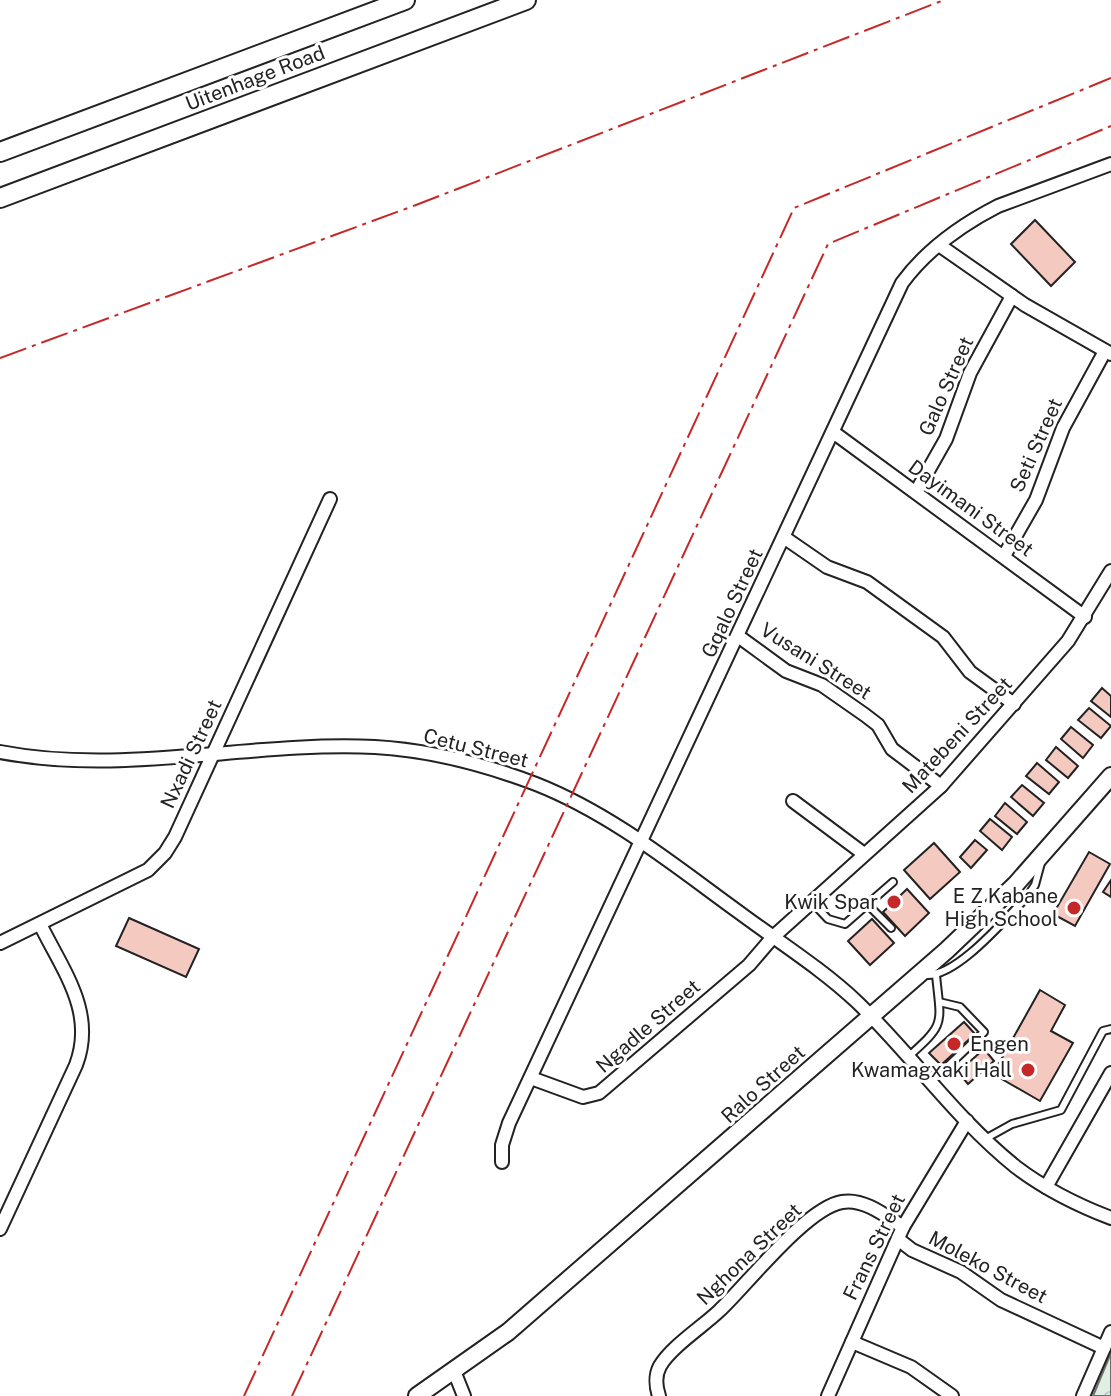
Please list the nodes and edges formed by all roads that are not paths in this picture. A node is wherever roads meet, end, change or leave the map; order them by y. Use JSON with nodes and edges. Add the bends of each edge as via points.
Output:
{"nodes":[{"id":1,"x":405,"y":0,"type":"edge"},
{"id":2,"x":526,"y":0,"type":"edge"},
{"id":3,"x":0,"y":152,"type":"edge"},
{"id":4,"x":1111,"y":164,"type":"edge"},
{"id":5,"x":0,"y":198,"type":"edge"},
{"id":6,"x":939,"y":245,"type":"junction"},
{"id":7,"x":1012,"y":296,"type":"junction"},
{"id":8,"x":1108,"y":352,"type":"edge"},
{"id":9,"x":833,"y":432,"type":"junction"},
{"id":10,"x":916,"y":492,"type":"junction"},
{"id":11,"x":330,"y":499,"type":"dead end"},
{"id":12,"x":785,"y":538,"type":"junction"},
{"id":13,"x":1004,"y":556,"type":"junction"},
{"id":14,"x":1111,"y":571,"type":"edge"},
{"id":15,"x":1085,"y":617,"type":"junction"},
{"id":16,"x":738,"y":636,"type":"junction"},
{"id":17,"x":1014,"y":704,"type":"junction"},
{"id":18,"x":0,"y":752,"type":"edge"},
{"id":19,"x":213,"y":755,"type":"junction"},
{"id":20,"x":1111,"y":776,"type":"edge"},
{"id":21,"x":941,"y":786,"type":"junction"},
{"id":22,"x":793,"y":801,"type":"dead end"},
{"id":23,"x":642,"y":842,"type":"junction"},
{"id":24,"x":864,"y":854,"type":"junction"},
{"id":25,"x":893,"y":882,"type":"dead end"},
{"id":26,"x":811,"y":901,"type":"junction"},
{"id":27,"x":868,"y":905,"type":"junction"},
{"id":28,"x":40,"y":924,"type":"junction"},
{"id":29,"x":891,"y":928,"type":"dead end"},
{"id":30,"x":773,"y":937,"type":"junction"},
{"id":31,"x":0,"y":943,"type":"edge"},
{"id":32,"x":928,"y":974,"type":"junction"},
{"id":33,"x":939,"y":1002,"type":"junction"},
{"id":34,"x":870,"y":1016,"type":"junction"},
{"id":35,"x":1111,"y":1029,"type":"edge"},
{"id":36,"x":908,"y":1057,"type":"junction"},
{"id":37,"x":531,"y":1078,"type":"junction"},
{"id":38,"x":1109,"y":1081,"type":"edge"},
{"id":39,"x":931,"y":1082,"type":"junction"},
{"id":40,"x":967,"y":1121,"type":"junction"},
{"id":41,"x":985,"y":1139,"type":"junction"},
{"id":42,"x":502,"y":1162,"type":"dead end"},
{"id":43,"x":1046,"y":1187,"type":"junction"},
{"id":44,"x":1111,"y":1218,"type":"edge"},
{"id":45,"x":0,"y":1229,"type":"edge"},
{"id":46,"x":901,"y":1233,"type":"junction"},
{"id":47,"x":1111,"y":1332,"type":"edge"},
{"id":48,"x":852,"y":1342,"type":"junction"},
{"id":49,"x":1104,"y":1348,"type":"junction"},
{"id":50,"x":454,"y":1371,"type":"junction"},
{"id":51,"x":417,"y":1396,"type":"edge"},
{"id":52,"x":464,"y":1396,"type":"edge"},
{"id":53,"x":659,"y":1396,"type":"edge"},
{"id":54,"x":828,"y":1396,"type":"edge"},
{"id":55,"x":952,"y":1396,"type":"edge"},
{"id":56,"x":1083,"y":1396,"type":"edge"}],
"edges":[{"from":1,"to":3,"type":"main road","name":"Uitenhage Road"},
{"from":2,"to":5,"type":"main road","name":"Uitenhage Road"},
{"from":4,"to":6,"type":"street","name":"Gqalo Street","via":[[998,206]]},
{"from":6,"to":7,"type":"street"},
{"from":6,"to":9,"type":"street","name":"Gqalo Street","via":[[902,283]]},
{"from":7,"to":8,"type":"street"},
{"from":7,"to":10,"type":"street","name":"Galo Street"},
{"from":8,"to":13,"type":"street","name":"Seti Street","via":[[1063,428],[1036,500]]},
{"from":9,"to":10,"type":"street","name":"Dayimani Street"},
{"from":9,"to":12,"type":"street","name":"Gqalo Street"},
{"from":10,"to":13,"type":"street","name":"Dayimani Street"},
{"from":11,"to":19,"type":"street","name":"Nxadi Street"},
{"from":12,"to":16,"type":"street","name":"Gqalo Street"},
{"from":12,"to":17,"type":"street","via":[[827,567],[867,582],[943,637],[970,672]]},
{"from":13,"to":15,"type":"street","name":"Dayimani Street"},
{"from":14,"to":15,"type":"street","name":"Matebeni Street"},
{"from":15,"to":17,"type":"street","name":"Matebeni Street"},
{"from":16,"to":21,"type":"street","name":"Vusani Street","via":[[786,671],[816,681],[865,715],[892,749]]},
{"from":16,"to":23,"type":"street","name":"Gqalo Street"},
{"from":17,"to":21,"type":"street","name":"Matebeni Street"},
{"from":18,"to":19,"type":"street","name":"Cetu Street","via":[[95,762]]},
{"from":19,"to":23,"type":"street","name":"Cetu Street","via":[[376,747],[429,755],[536,784]]},
{"from":19,"to":28,"type":"street","name":"Nxadi Street","via":[[159,860]]},
{"from":20,"to":32,"type":"street","name":"Ralo Street"},
{"from":21,"to":24,"type":"street","name":"Matebeni Street"},
{"from":22,"to":24,"type":"street"},
{"from":23,"to":30,"type":"street","name":"Cetu Street"},
{"from":23,"to":37,"type":"street","name":"Gqalo Street"},
{"from":24,"to":26,"type":"street","name":"Matebeni Street"},
{"from":25,"to":27,"type":"lane"},
{"from":26,"to":27,"type":"lane","via":[[828,919],[845,924]]},
{"from":26,"to":30,"type":"street","name":"Matebeni Street"},
{"from":27,"to":29,"type":"lane"},
{"from":28,"to":31,"type":"street","name":"Nxadi Street"},
{"from":28,"to":45,"type":"street","via":[[80,1007],[84,1038]]},
{"from":30,"to":34,"type":"street","name":"Cetu Street"},
{"from":30,"to":37,"type":"street","name":"Ngadle Street","via":[[749,965],[599,1093],[576,1095]]},
{"from":32,"to":33,"type":"lane"},
{"from":32,"to":34,"type":"street","name":"Ralo Street"},
{"from":33,"to":36,"type":"lane","via":[[938,1026]]},
{"from":33,"to":39,"type":"lane","via":[[960,1007],[984,1032]]},
{"from":34,"to":36,"type":"street","name":"Cetu Street"},
{"from":34,"to":50,"type":"street","name":"Ralo Street","via":[[508,1332]]},
{"from":35,"to":41,"type":"lane","via":[[1103,1031],[1061,1110],[1012,1124]]},
{"from":36,"to":39,"type":"street","name":"Cetu Street"},
{"from":37,"to":42,"type":"street","name":"Gqalo Street","via":[[506,1132]]},
{"from":38,"to":43,"type":"street"},
{"from":39,"to":40,"type":"street","name":"Cetu Street"},
{"from":40,"to":41,"type":"street","name":"Cetu Street"},
{"from":40,"to":46,"type":"street","name":"Frans Street"},
{"from":41,"to":43,"type":"street","name":"Cetu Street"},
{"from":43,"to":44,"type":"street","name":"Cetu Street"},
{"from":46,"to":48,"type":"street","name":"Frans Street"},
{"from":46,"to":49,"type":"street","name":"Moleko Street","via":[[912,1250],[961,1272],[1001,1300]]},
{"from":46,"to":53,"type":"street","name":"Nghona Street","via":[[858,1202],[837,1203],[822,1211],[666,1358],[657,1375]]},
{"from":47,"to":49,"type":"street"},
{"from":48,"to":54,"type":"street","name":"Frans Street"},
{"from":48,"to":55,"type":"street","via":[[911,1367]]},
{"from":49,"to":56,"type":"street"},
{"from":50,"to":51,"type":"street","name":"Ralo Street"},
{"from":50,"to":52,"type":"street"}]}
